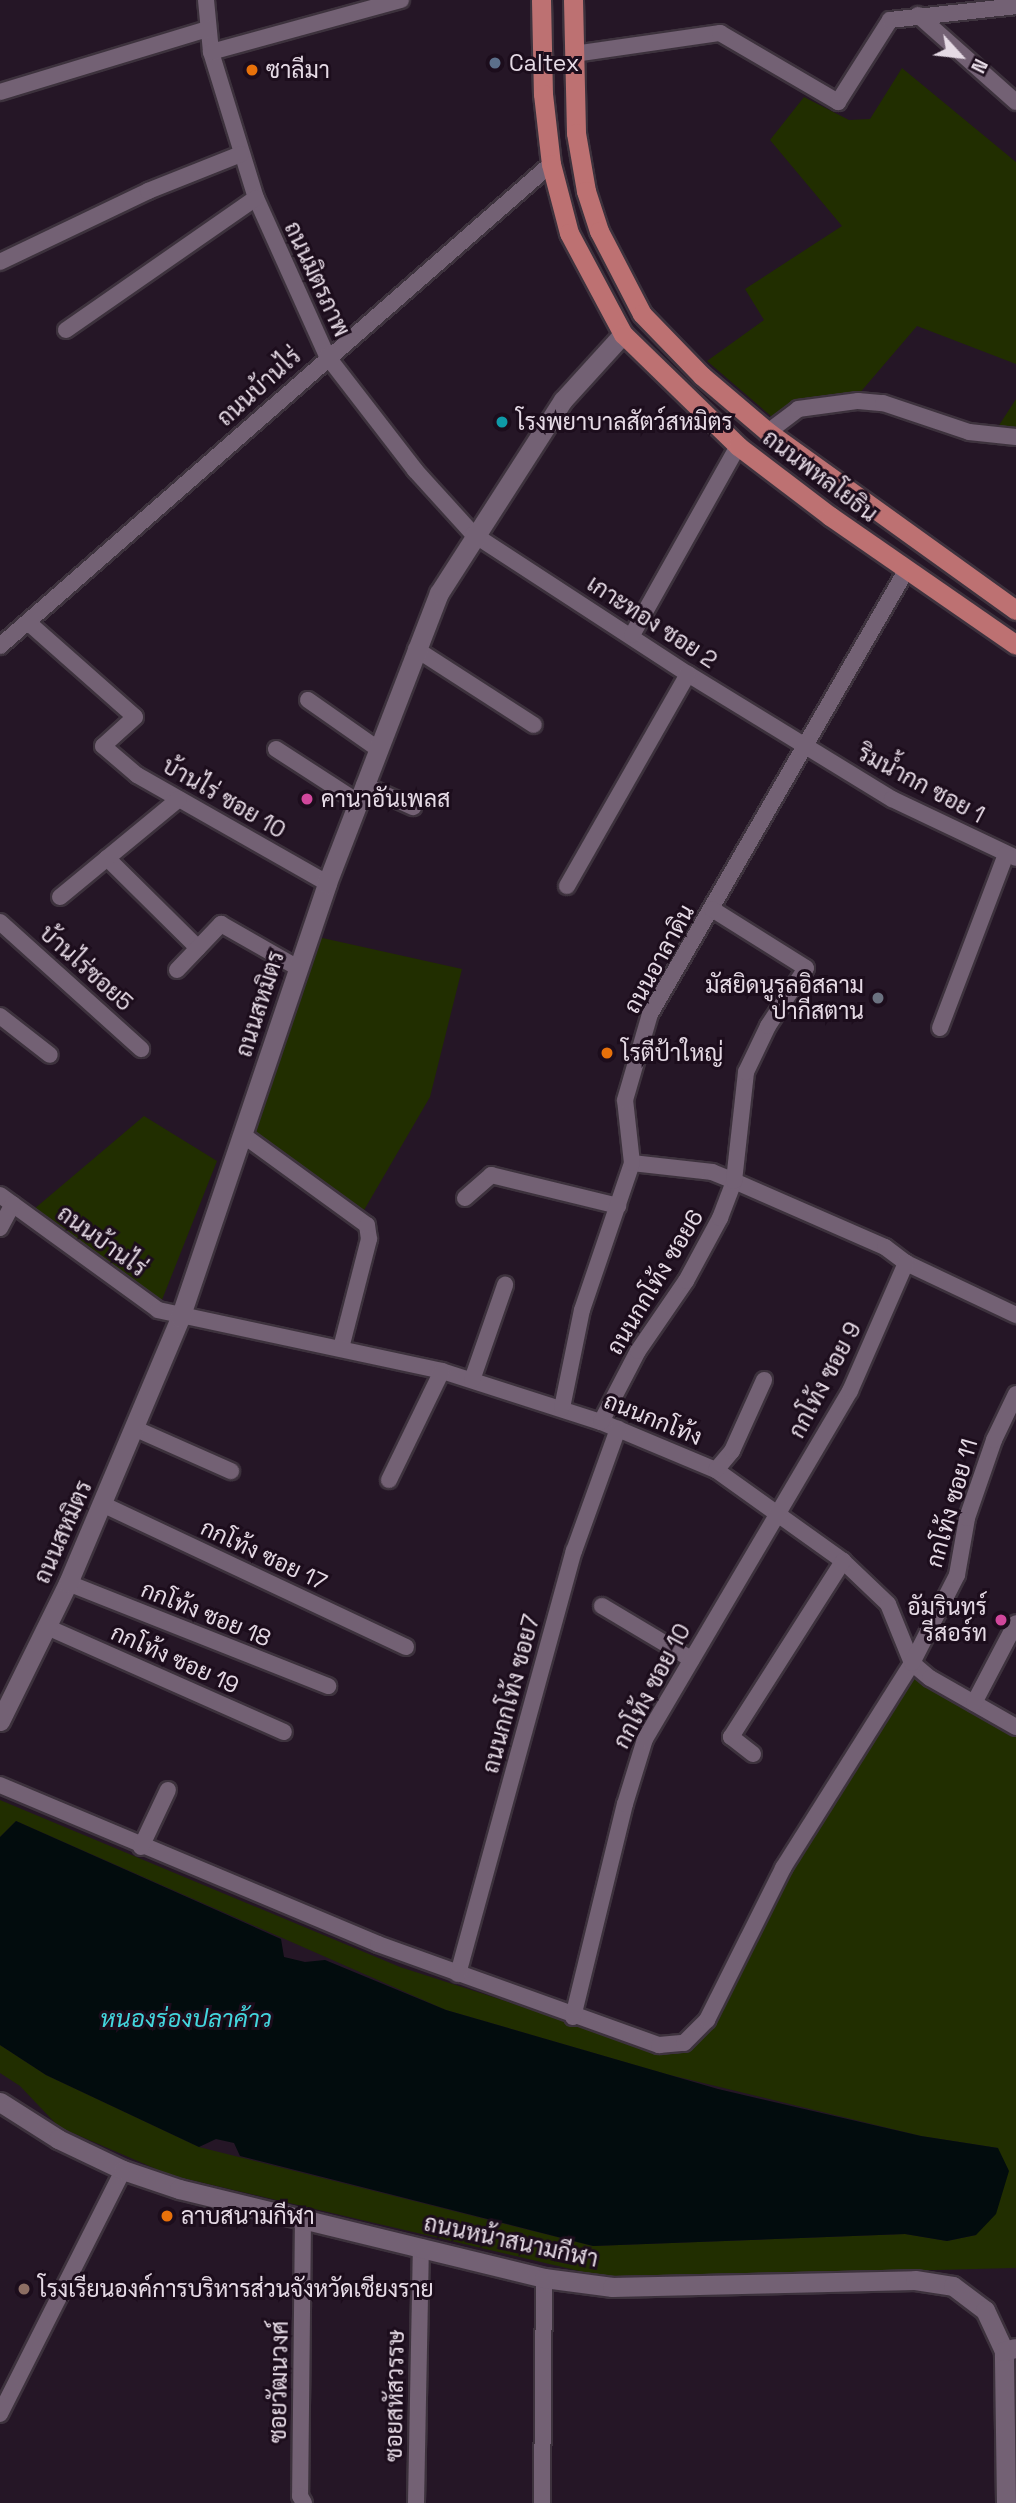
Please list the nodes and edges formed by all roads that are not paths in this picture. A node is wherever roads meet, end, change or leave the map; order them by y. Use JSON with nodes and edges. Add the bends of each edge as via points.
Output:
{"nodes":[{"id":1,"x":206,"y":0,"type":"edge"},
{"id":2,"x":401,"y":0,"type":"edge"},
{"id":3,"x":541,"y":0,"type":"edge"},
{"id":4,"x":573,"y":0,"type":"edge"},
{"id":5,"x":903,"y":0,"type":"edge"},
{"id":6,"x":1016,"y":6,"type":"edge"},
{"id":7,"x":912,"y":16,"type":"junction"},
{"id":8,"x":208,"y":29,"type":"junction"},
{"id":9,"x":211,"y":52,"type":"junction"},
{"id":10,"x":574,"y":54,"type":"junction"},
{"id":11,"x":0,"y":92,"type":"edge"},
{"id":12,"x":1016,"y":102,"type":"edge"},
{"id":13,"x":241,"y":154,"type":"junction"},
{"id":14,"x":551,"y":164,"type":"junction"},
{"id":15,"x":256,"y":198,"type":"junction"},
{"id":16,"x":0,"y":262,"type":"edge"},
{"id":17,"x":642,"y":314,"type":"junction"},
{"id":18,"x":65,"y":330,"type":"dead end"},
{"id":19,"x":623,"y":334,"type":"junction"},
{"id":20,"x":327,"y":356,"type":"junction"},
{"id":21,"x":768,"y":432,"type":"junction"},
{"id":22,"x":1016,"y":437,"type":"edge"},
{"id":23,"x":738,"y":446,"type":"junction"},
{"id":24,"x":473,"y":534,"type":"junction"},
{"id":25,"x":907,"y":569,"type":"junction"},
{"id":26,"x":1016,"y":610,"type":"edge"},
{"id":27,"x":30,"y":624,"type":"junction"},
{"id":28,"x":632,"y":635,"type":"junction"},
{"id":29,"x":1016,"y":645,"type":"edge"},
{"id":30,"x":0,"y":646,"type":"edge"},
{"id":31,"x":416,"y":649,"type":"junction"},
{"id":32,"x":688,"y":674,"type":"junction"},
{"id":33,"x":308,"y":700,"type":"dead end"},
{"id":34,"x":534,"y":725,"type":"dead end"},
{"id":35,"x":806,"y":747,"type":"junction"},
{"id":36,"x":276,"y":749,"type":"dead end"},
{"id":37,"x":378,"y":749,"type":"junction"},
{"id":38,"x":361,"y":794,"type":"junction"},
{"id":39,"x":179,"y":799,"type":"junction"},
{"id":40,"x":413,"y":807,"type":"dead end"},
{"id":41,"x":1011,"y":856,"type":"edge"},
{"id":42,"x":107,"y":858,"type":"junction"},
{"id":43,"x":327,"y":883,"type":"junction"},
{"id":44,"x":567,"y":886,"type":"dead end"},
{"id":45,"x":60,"y":897,"type":"dead end"},
{"id":46,"x":712,"y":909,"type":"junction"},
{"id":47,"x":0,"y":922,"type":"edge"},
{"id":48,"x":198,"y":948,"type":"junction"},
{"id":49,"x":298,"y":968,"type":"junction"},
{"id":50,"x":177,"y":970,"type":"dead end"},
{"id":51,"x":0,"y":1016,"type":"edge"},
{"id":52,"x":940,"y":1028,"type":"dead end"},
{"id":53,"x":142,"y":1049,"type":"dead end"},
{"id":54,"x":50,"y":1055,"type":"dead end"},
{"id":55,"x":243,"y":1135,"type":"junction"},
{"id":56,"x":632,"y":1163,"type":"junction"},
{"id":57,"x":734,"y":1181,"type":"junction"},
{"id":58,"x":465,"y":1198,"type":"dead end"},
{"id":59,"x":6,"y":1199,"type":"edge"},
{"id":60,"x":618,"y":1206,"type":"junction"},
{"id":61,"x":0,"y":1228,"type":"edge"},
{"id":62,"x":906,"y":1263,"type":"junction"},
{"id":63,"x":505,"y":1285,"type":"dead end"},
{"id":64,"x":1016,"y":1315,"type":"edge"},
{"id":65,"x":180,"y":1318,"type":"junction"},
{"id":66,"x":341,"y":1348,"type":"junction"},
{"id":67,"x":442,"y":1371,"type":"junction"},
{"id":68,"x":472,"y":1380,"type":"junction"},
{"id":69,"x":764,"y":1380,"type":"dead end"},
{"id":70,"x":1016,"y":1394,"type":"edge"},
{"id":71,"x":562,"y":1409,"type":"junction"},
{"id":72,"x":601,"y":1422,"type":"junction"},
{"id":73,"x":136,"y":1429,"type":"junction"},
{"id":74,"x":618,"y":1429,"type":"junction"},
{"id":75,"x":716,"y":1470,"type":"junction"},
{"id":76,"x":230,"y":1471,"type":"dead end"},
{"id":77,"x":389,"y":1480,"type":"dead end"},
{"id":78,"x":102,"y":1504,"type":"junction"},
{"id":79,"x":776,"y":1514,"type":"junction"},
{"id":80,"x":843,"y":1561,"type":"junction"},
{"id":81,"x":68,"y":1583,"type":"junction"},
{"id":82,"x":602,"y":1606,"type":"dead end"},
{"id":83,"x":1016,"y":1623,"type":"edge"},
{"id":84,"x":47,"y":1627,"type":"junction"},
{"id":85,"x":406,"y":1647,"type":"dead end"},
{"id":86,"x":691,"y":1659,"type":"junction"},
{"id":87,"x":912,"y":1663,"type":"junction"},
{"id":88,"x":328,"y":1686,"type":"dead end"},
{"id":89,"x":974,"y":1703,"type":"junction"},
{"id":90,"x":0,"y":1721,"type":"edge"},
{"id":91,"x":1016,"y":1727,"type":"edge"},
{"id":92,"x":284,"y":1732,"type":"dead end"},
{"id":93,"x":753,"y":1754,"type":"dead end"},
{"id":94,"x":0,"y":1785,"type":"edge"},
{"id":95,"x":168,"y":1790,"type":"dead end"},
{"id":96,"x":141,"y":1847,"type":"junction"},
{"id":97,"x":458,"y":1974,"type":"junction"},
{"id":98,"x":573,"y":2017,"type":"junction"},
{"id":99,"x":0,"y":2102,"type":"edge"},
{"id":100,"x":123,"y":2170,"type":"junction"},
{"id":101,"x":303,"y":2217,"type":"junction"},
{"id":102,"x":421,"y":2247,"type":"junction"},
{"id":103,"x":544,"y":2278,"type":"junction"},
{"id":104,"x":1010,"y":2350,"type":"edge"},
{"id":105,"x":0,"y":2414,"type":"edge"},
{"id":106,"x":304,"y":2503,"type":"edge"},
{"id":107,"x":416,"y":2503,"type":"edge"},
{"id":108,"x":542,"y":2503,"type":"edge"},
{"id":109,"x":1006,"y":2503,"type":"edge"}],
"edges":[{"from":1,"to":8,"type":"street","name":"ถนนมิตรภาพ"},
{"from":2,"to":9,"type":"street"},
{"from":3,"to":14,"type":"main road","name":"ถนนพหลโยธิน","via":[[543,94]]},
{"from":4,"to":10,"type":"main road","name":"ถนนพหลโยธิน"},
{"from":5,"to":7,"type":"street"},
{"from":6,"to":7,"type":"street"},
{"from":7,"to":10,"type":"street","via":[[890,20],[838,102],[720,33]]},
{"from":7,"to":12,"type":"street"},
{"from":8,"to":9,"type":"street","name":"ถนนมิตรภาพ"},
{"from":8,"to":11,"type":"street"},
{"from":9,"to":13,"type":"street","name":"ถนนมิตรภาพ"},
{"from":10,"to":17,"type":"main road","name":"ถนนพหลโยธิน","via":[[576,133],[586,191],[598,231]]},
{"from":13,"to":15,"type":"street","name":"ถนนมิตรภาพ"},
{"from":13,"to":16,"type":"street","via":[[135,196]]},
{"from":14,"to":19,"type":"main road","name":"ถนนพหลโยธิน","via":[[569,233]]},
{"from":14,"to":20,"type":"street","name":"ถนนบ้านไร่"},
{"from":15,"to":18,"type":"street"},
{"from":15,"to":20,"type":"street","name":"ถนนมิตรภาพ"},
{"from":17,"to":19,"type":"main road"},
{"from":17,"to":21,"type":"main road","name":"ถนนพหลโยธิน","via":[[702,376]]},
{"from":19,"to":23,"type":"main road","name":"ถนนพหลโยธิน"},
{"from":19,"to":24,"type":"street","name":"ถนนสหมิตร","via":[[564,400]]},
{"from":20,"to":24,"type":"street","name":"ถนนมิตรภาพ","via":[[415,470]]},
{"from":20,"to":27,"type":"street","name":"ถนนบ้านไร่"},
{"from":21,"to":22,"type":"street","via":[[788,414],[809,406],[870,401],[969,432]]},
{"from":21,"to":26,"type":"main road","name":"ถนนพหลโยธิน"},
{"from":23,"to":25,"type":"main road","name":"ถนนพหลโยธิน"},
{"from":23,"to":28,"type":"street"},
{"from":24,"to":28,"type":"street","name":"เกาะทอง ซอย 2"},
{"from":24,"to":31,"type":"street","name":"ถนนสหมิตร","via":[[439,593]]},
{"from":25,"to":29,"type":"main road","name":"ถนนพหลโยธิน"},
{"from":25,"to":35,"type":"street","name":"ถนนอาลาดิน"},
{"from":27,"to":30,"type":"street","name":"ถนนบ้านไร่"},
{"from":27,"to":39,"type":"street","name":"บ้านไร่ ซอย 10","via":[[135,717],[103,746],[137,775]]},
{"from":28,"to":32,"type":"street","name":"เกาะทอง ซอย 2"},
{"from":31,"to":34,"type":"street"},
{"from":31,"to":37,"type":"street","name":"ถนนสหมิตร"},
{"from":32,"to":35,"type":"street","name":"เกาะทอง ซอย 2"},
{"from":32,"to":44,"type":"street"},
{"from":33,"to":37,"type":"street"},
{"from":35,"to":41,"type":"street","name":"ริมน้ำกก ซอย 1","via":[[892,799]]},
{"from":35,"to":46,"type":"street","name":"ถนนอาลาดิน"},
{"from":36,"to":38,"type":"street"},
{"from":37,"to":38,"type":"street","name":"ถนนสหมิตร"},
{"from":38,"to":40,"type":"street"},
{"from":38,"to":43,"type":"street","name":"ถนนสหมิตร"},
{"from":39,"to":42,"type":"street"},
{"from":39,"to":43,"type":"street","name":"บ้านไร่ ซอย 10"},
{"from":41,"to":52,"type":"street"},
{"from":42,"to":45,"type":"street"},
{"from":42,"to":48,"type":"street"},
{"from":43,"to":49,"type":"street","name":"ถนนสหมิตร"},
{"from":46,"to":56,"type":"street","name":"ถนนอาลาดิน","via":[[650,1014],[625,1100]]},
{"from":46,"to":57,"type":"street","name":"ถนนกกโท้ง ซอย6","via":[[806,968],[768,1026],[746,1072]]},
{"from":47,"to":53,"type":"street","name":"บ้านไร่ซอย5"},
{"from":48,"to":49,"type":"street","via":[[221,925]]},
{"from":48,"to":50,"type":"street"},
{"from":49,"to":55,"type":"street","name":"ถนนสหมิตร"},
{"from":51,"to":54,"type":"street"},
{"from":55,"to":65,"type":"street","name":"ถนนสหมิตร"},
{"from":55,"to":66,"type":"street","via":[[367,1225],[369,1239]]},
{"from":56,"to":57,"type":"street","via":[[712,1172]]},
{"from":56,"to":60,"type":"street","name":"ถนนอาลาดิน"},
{"from":57,"to":62,"type":"street","via":[[885,1247]]},
{"from":57,"to":72,"type":"street","name":"ถนนกกโท้ง ซอย6","via":[[697,1260],[638,1351]]},
{"from":58,"to":60,"type":"street","via":[[491,1175]]},
{"from":59,"to":61,"type":"street"},
{"from":59,"to":65,"type":"street","name":"ถนนบ้านไร่","via":[[158,1310]]},
{"from":60,"to":71,"type":"street","name":"ถนนอาลาดิน","via":[[582,1310]]},
{"from":62,"to":64,"type":"street"},
{"from":62,"to":79,"type":"street","name":"กกโท้ง ซอย 9","via":[[850,1391]]},
{"from":63,"to":68,"type":"street"},
{"from":65,"to":66,"type":"street","name":"ถนนกกโท้ง"},
{"from":65,"to":73,"type":"street","name":"ถนนสหมิตร"},
{"from":66,"to":67,"type":"street","name":"ถนนกกโท้ง"},
{"from":67,"to":68,"type":"street","name":"ถนนกกโท้ง"},
{"from":67,"to":77,"type":"street"},
{"from":68,"to":71,"type":"street","name":"ถนนกกโท้ง"},
{"from":69,"to":75,"type":"street","via":[[732,1451]]},
{"from":70,"to":87,"type":"street","name":"กกโท้ง ซอย 11","via":[[993,1440],[967,1518],[957,1576]]},
{"from":71,"to":72,"type":"street","name":"ถนนกกโท้ง"},
{"from":72,"to":74,"type":"street","name":"ถนนกกโท้ง"},
{"from":73,"to":76,"type":"street"},
{"from":73,"to":78,"type":"street","name":"ถนนสหมิตร"},
{"from":74,"to":75,"type":"street","name":"ถนนกกโท้ง"},
{"from":74,"to":97,"type":"street","name":"ถนนกกโท้ง ซอย7","via":[[574,1551]]},
{"from":75,"to":79,"type":"street","name":"ถนนกกโท้ง"},
{"from":78,"to":81,"type":"street","name":"ถนนสหมิตร"},
{"from":78,"to":85,"type":"street","name":"กกโท้ง ซอย 17"},
{"from":79,"to":80,"type":"street","name":"ถนนกกโท้ง"},
{"from":79,"to":86,"type":"street","name":"กกโท้ง ซอย 10"},
{"from":80,"to":87,"type":"street","name":"ถนนกกโท้ง","via":[[888,1604]]},
{"from":80,"to":93,"type":"street","via":[[731,1737]]},
{"from":81,"to":84,"type":"street","name":"ถนนสหมิตร"},
{"from":81,"to":88,"type":"street","name":"กกโท้ง ซอย 18"},
{"from":82,"to":86,"type":"street"},
{"from":83,"to":89,"type":"street"},
{"from":84,"to":90,"type":"street","name":"ถนนสหมิตร"},
{"from":84,"to":92,"type":"street","name":"กกโท้ง ซอย 19"},
{"from":86,"to":98,"type":"street","name":"กกโท้ง ซอย 10","via":[[645,1739],[634,1768]]},
{"from":87,"to":89,"type":"street"},
{"from":87,"to":98,"type":"street","name":"กกโท้ง ซอย 11","via":[[783,1868],[699,2033],[684,2043],[660,2045]]},
{"from":89,"to":91,"type":"street"},
{"from":94,"to":96,"type":"street","name":"กกโท้ง ซอย 11"},
{"from":95,"to":96,"type":"street"},
{"from":96,"to":97,"type":"street","name":"กกโท้ง ซอย 11"},
{"from":97,"to":98,"type":"street","name":"กกโท้ง ซอย 11"},
{"from":99,"to":100,"type":"street","name":"ถนนหน้าสนามกีฬา","via":[[58,2139]]},
{"from":100,"to":101,"type":"street","name":"ถนนหน้าสนามกีฬา","via":[[179,2189]]},
{"from":100,"to":105,"type":"street"},
{"from":101,"to":102,"type":"street","name":"ถนนหน้าสนามกีฬา"},
{"from":101,"to":106,"type":"street","name":"ซอยวัฒนวงศ์","via":[[300,2496]]},
{"from":102,"to":103,"type":"street","name":"ถนนหน้าสนามกีฬา"},
{"from":102,"to":107,"type":"street","name":"ซอยสหัสวรรษ"},
{"from":103,"to":104,"type":"street","name":"ถนนหน้าสนามกีฬา","via":[[612,2287],[915,2280],[953,2286],[985,2310]]},
{"from":103,"to":108,"type":"street"},
{"from":104,"to":109,"type":"street"}]}
